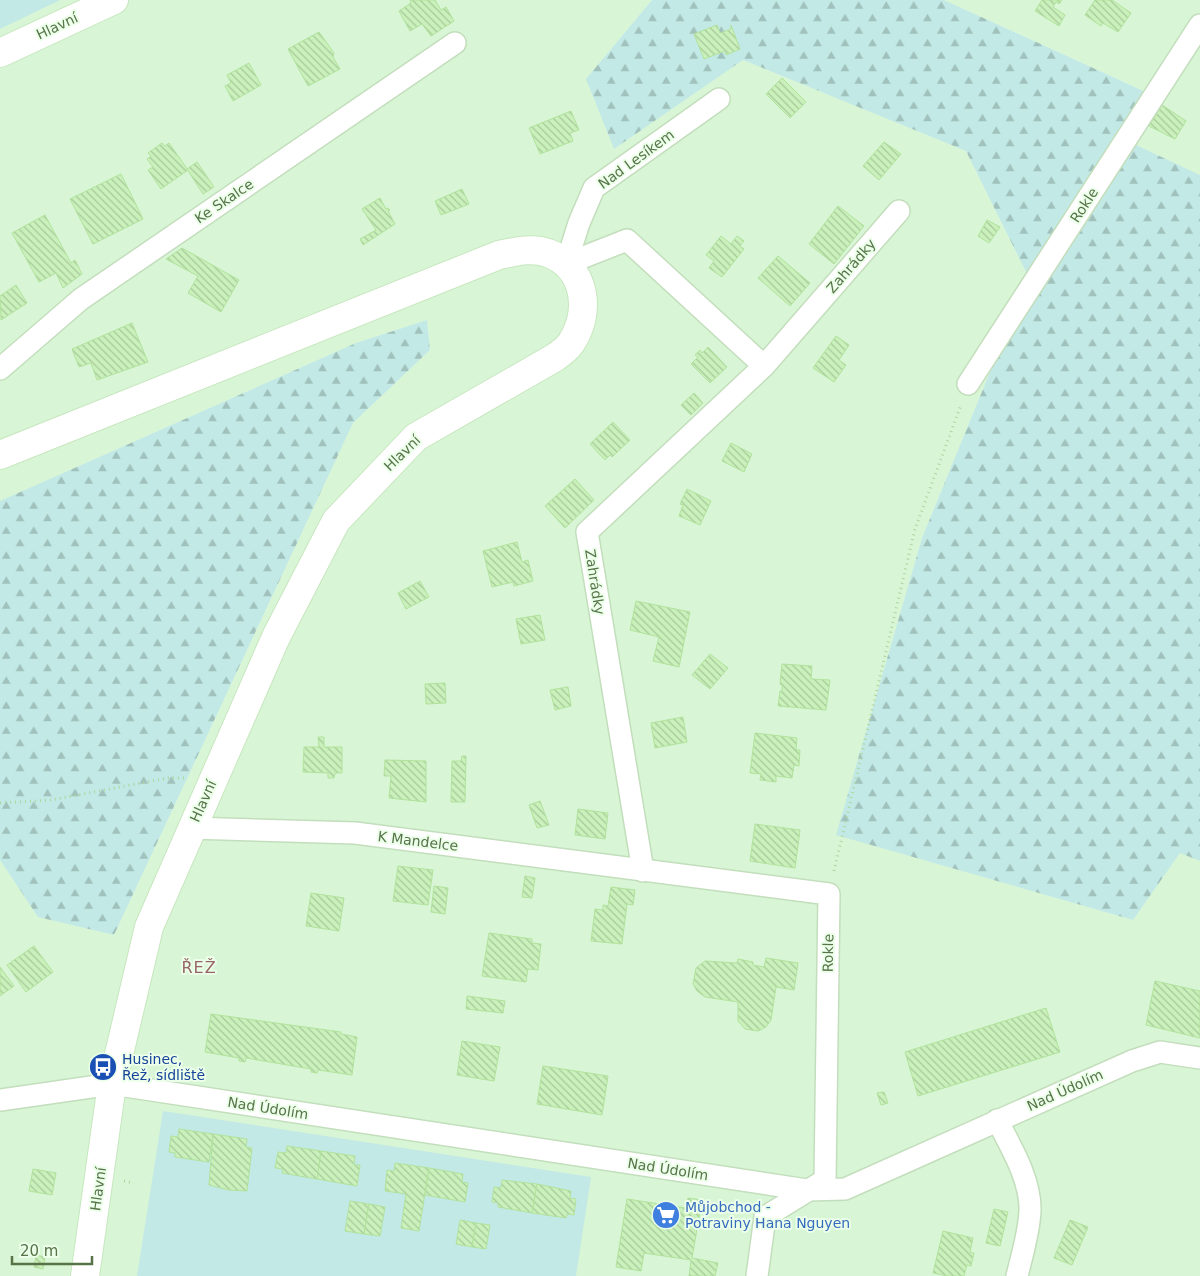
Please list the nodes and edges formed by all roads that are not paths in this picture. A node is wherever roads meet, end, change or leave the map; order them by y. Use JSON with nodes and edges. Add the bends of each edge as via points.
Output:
{"nodes":[{"id":1,"x":114,"y":0,"type":"edge"},
{"id":2,"x":1200,"y":25,"type":"edge"},
{"id":3,"x":455,"y":43,"type":"dead end"},
{"id":4,"x":0,"y":53,"type":"edge"},
{"id":5,"x":719,"y":99,"type":"dead end"},
{"id":6,"x":899,"y":211,"type":"dead end"},
{"id":7,"x":566,"y":264,"type":"junction"},
{"id":8,"x":764,"y":366,"type":"junction"},
{"id":9,"x":0,"y":369,"type":"edge"},
{"id":10,"x":968,"y":384,"type":"road end"},
{"id":11,"x":0,"y":455,"type":"edge"},
{"id":12,"x":191,"y":828,"type":"junction"},
{"id":13,"x":643,"y":871,"type":"junction"},
{"id":14,"x":1200,"y":1058,"type":"edge"},
{"id":15,"x":112,"y":1084,"type":"junction"},
{"id":16,"x":0,"y":1100,"type":"edge"},
{"id":17,"x":997,"y":1120,"type":"junction"},
{"id":18,"x":807,"y":1190,"type":"junction"},
{"id":19,"x":85,"y":1276,"type":"edge"},
{"id":20,"x":758,"y":1276,"type":"edge"},
{"id":21,"x":1017,"y":1276,"type":"edge"}],
"edges":[{"from":1,"to":4,"type":"street","name":"Hlavní"},
{"from":2,"to":10,"type":"street","name":"Rokle"},
{"from":3,"to":9,"type":"street","name":"Ke Skalce","via":[[81,299]]},
{"from":5,"to":7,"type":"street","name":"Nad Lesíkem","via":[[594,188]]},
{"from":6,"to":8,"type":"street","name":"Zahrádky"},
{"from":7,"to":8,"type":"street","via":[[627,240]]},
{"from":7,"to":11,"type":"street","name":"Hlavní","via":[[548,253],[528,250],[499,255]]},
{"from":7,"to":12,"type":"street","name":"Hlavní","via":[[578,278],[584,295],[582,320],[571,344],[554,358],[416,437],[336,520],[276,637]]},
{"from":8,"to":13,"type":"street","name":"Zahrádky","via":[[587,532]]},
{"from":12,"to":13,"type":"street","name":"K Mandelce","via":[[355,833]]},
{"from":12,"to":15,"type":"street","name":"Hlavní","via":[[149,927]]},
{"from":13,"to":18,"type":"street","name":"Rokle","via":[[829,894],[825,1180]]},
{"from":14,"to":17,"type":"street","name":"Nad Údolím","via":[[1160,1052],[1150,1055]]},
{"from":15,"to":16,"type":"street","name":"Nad Údolím"},
{"from":15,"to":18,"type":"street","name":"Nad Údolím"},
{"from":15,"to":19,"type":"street","name":"Hlavní"},
{"from":17,"to":18,"type":"street","name":"Nad Údolím","via":[[845,1189]]},
{"from":17,"to":21,"type":"street","via":[[1026,1186],[1030,1210]]},
{"from":18,"to":20,"type":"street","via":[[765,1217]]}]}
